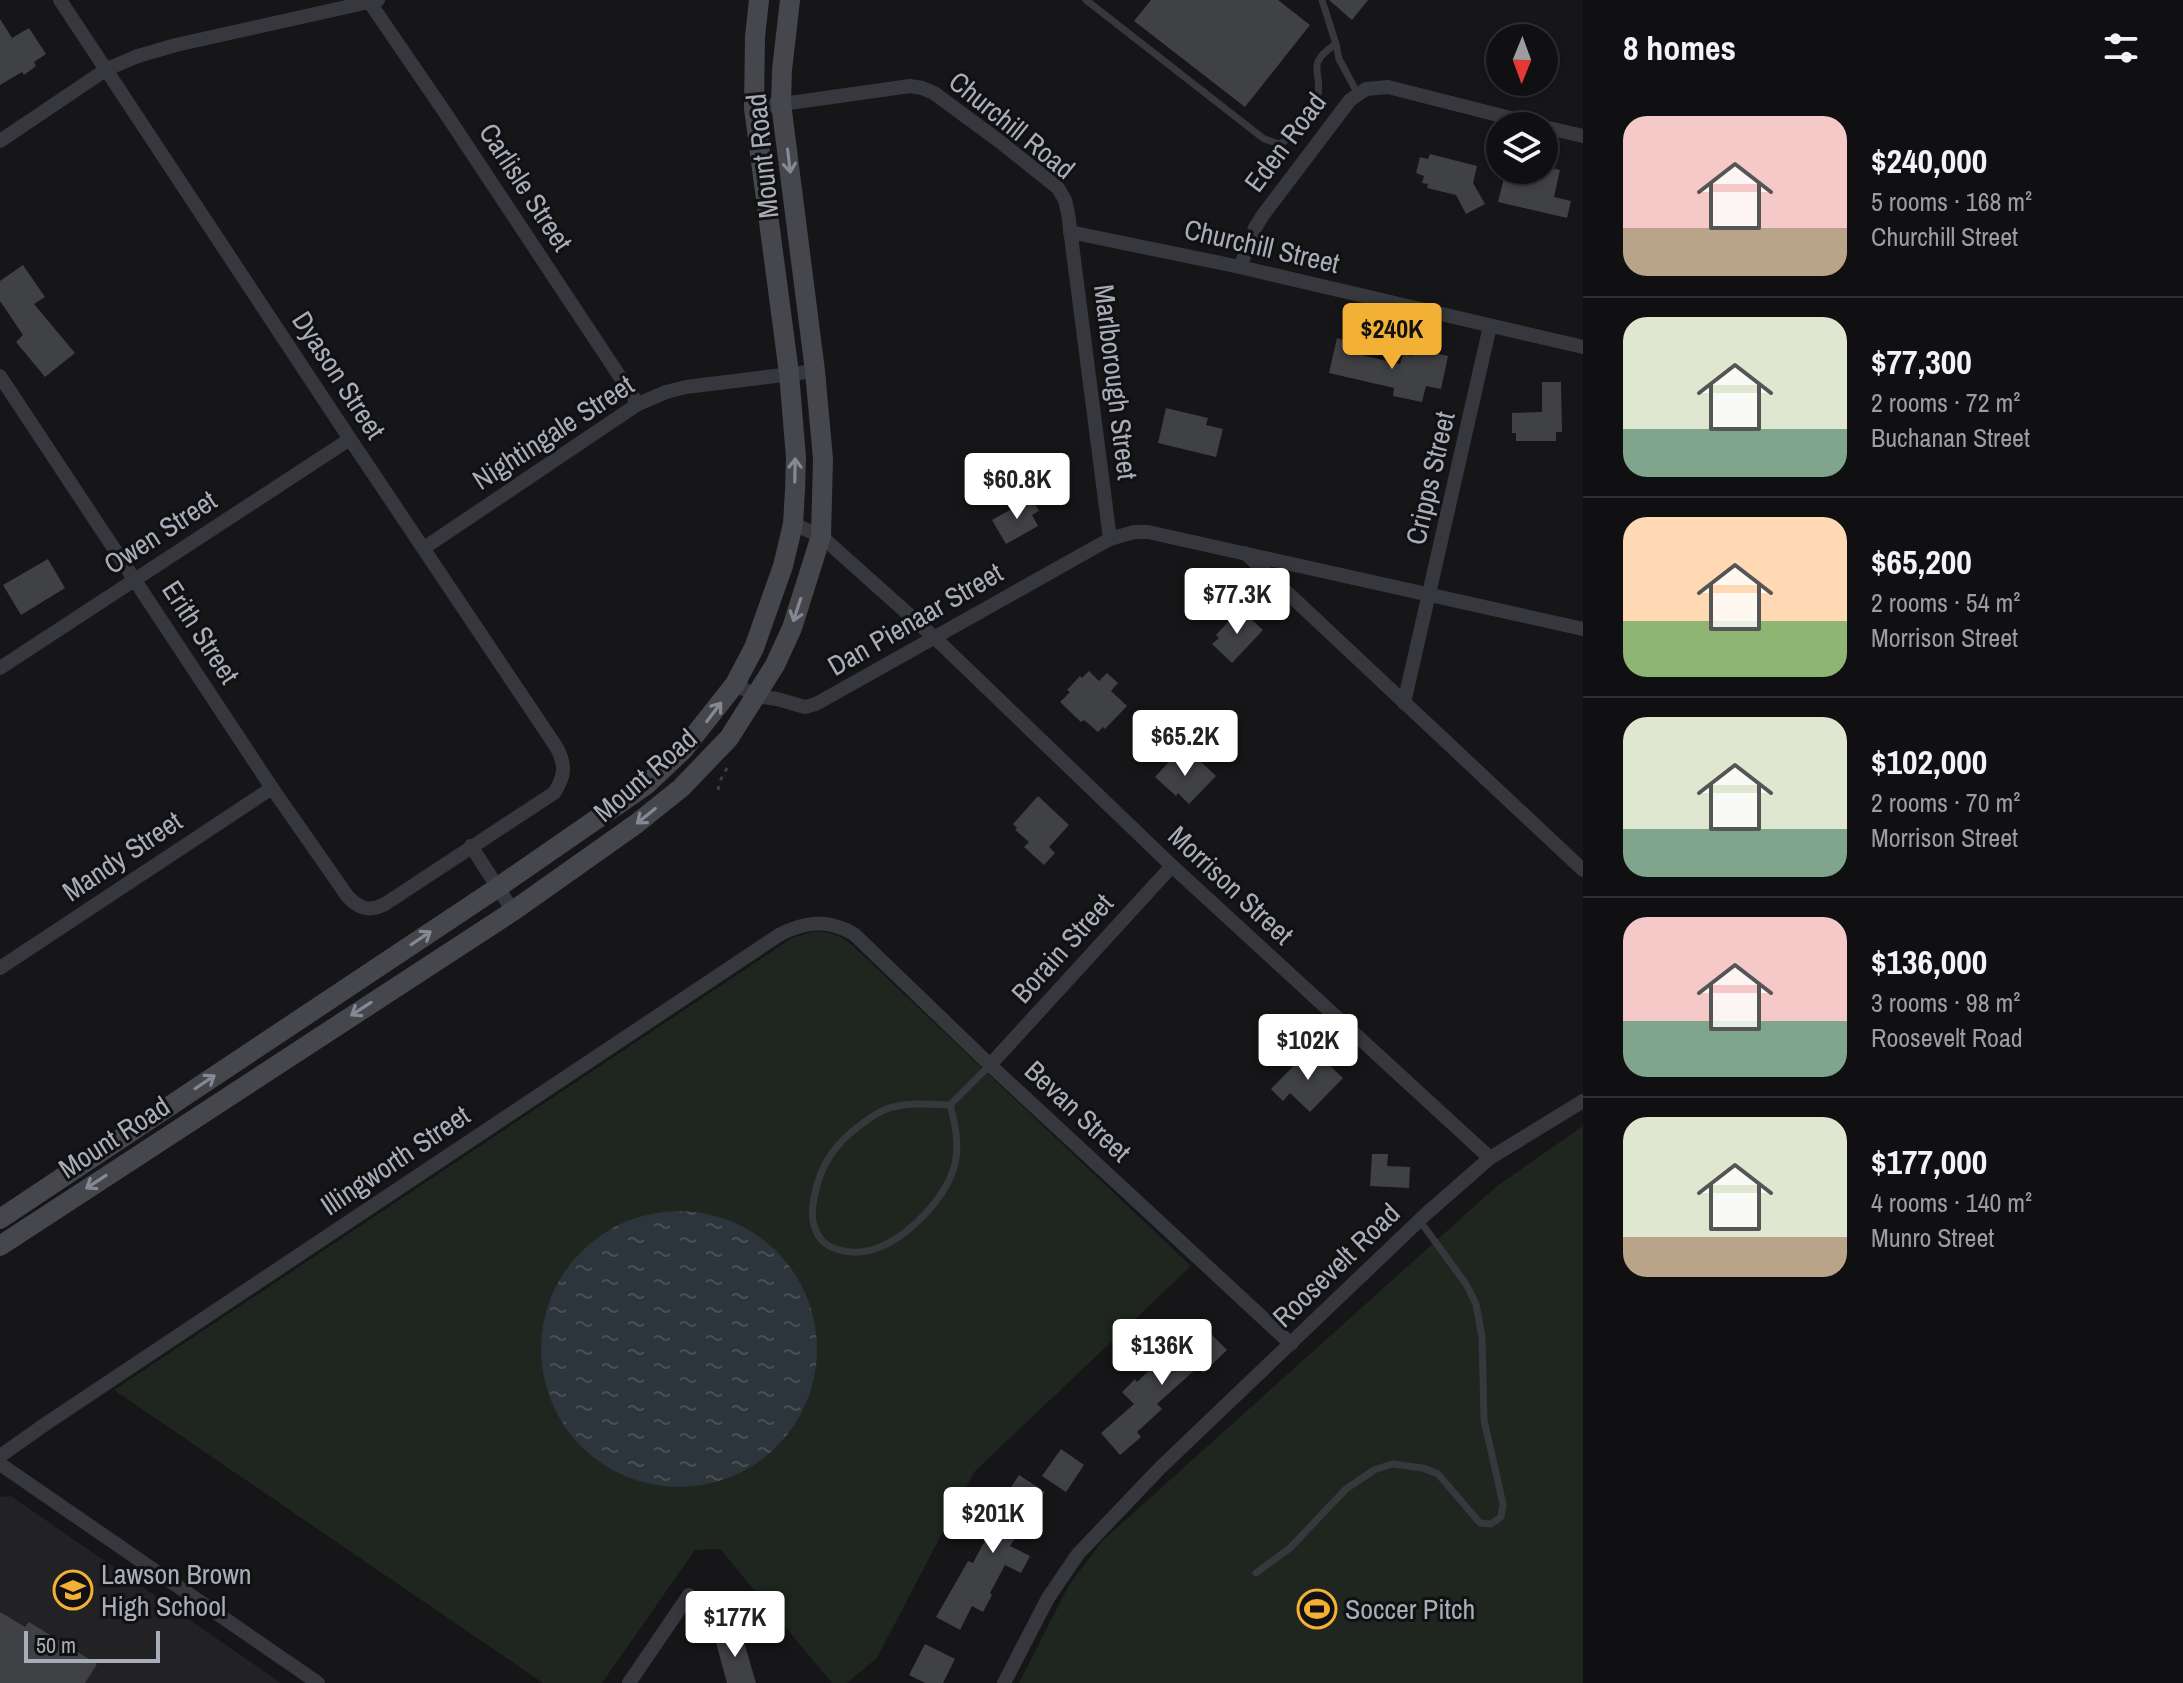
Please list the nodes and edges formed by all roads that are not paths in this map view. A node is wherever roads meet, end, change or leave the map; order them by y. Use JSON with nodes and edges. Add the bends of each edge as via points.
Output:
{"nodes":[{"id":1,"x":60,"y":0,"type":"edge"},
{"id":2,"x":759,"y":0,"type":"edge"},
{"id":3,"x":790,"y":0,"type":"edge"},
{"id":4,"x":1086,"y":0,"type":"edge"},
{"id":5,"x":1322,"y":0,"type":"edge"},
{"id":6,"x":372,"y":1,"type":"edge"},
{"id":7,"x":1336,"y":44,"type":"junction"},
{"id":8,"x":107,"y":69,"type":"junction"},
{"id":9,"x":1358,"y":94,"type":"junction"},
{"id":10,"x":781,"y":103,"type":"junction"},
{"id":11,"x":754,"y":108,"type":"junction"},
{"id":12,"x":1487,"y":112,"type":"edge"},
{"id":13,"x":1558,"y":130,"type":"edge"},
{"id":14,"x":1583,"y":136,"type":"edge"},
{"id":15,"x":0,"y":141,"type":"edge"},
{"id":16,"x":1070,"y":232,"type":"junction"},
{"id":17,"x":1240,"y":267,"type":"junction"},
{"id":18,"x":1490,"y":326,"type":"junction"},
{"id":19,"x":1583,"y":347,"type":"edge"},
{"id":20,"x":815,"y":371,"type":"junction"},
{"id":21,"x":789,"y":373,"type":"junction"},
{"id":22,"x":0,"y":376,"type":"edge"},
{"id":23,"x":638,"y":404,"type":"junction"},
{"id":24,"x":350,"y":439,"type":"junction"},
{"id":25,"x":793,"y":524,"type":"junction"},
{"id":26,"x":821,"y":536,"type":"junction"},
{"id":27,"x":1110,"y":539,"type":"junction"},
{"id":28,"x":424,"y":548,"type":"junction"},
{"id":29,"x":1245,"y":553,"type":"junction"},
{"id":30,"x":135,"y":579,"type":"junction"},
{"id":31,"x":1430,"y":595,"type":"junction"},
{"id":32,"x":1583,"y":629,"type":"edge"},
{"id":33,"x":935,"y":638,"type":"junction"},
{"id":34,"x":0,"y":668,"type":"edge"},
{"id":35,"x":735,"y":684,"type":"junction"},
{"id":36,"x":756,"y":696,"type":"junction"},
{"id":37,"x":1404,"y":703,"type":"junction"},
{"id":38,"x":272,"y":788,"type":"junction"},
{"id":39,"x":471,"y":846,"type":"junction"},
{"id":40,"x":1172,"y":866,"type":"junction"},
{"id":41,"x":1583,"y":870,"type":"edge"},
{"id":42,"x":497,"y":888,"type":"junction"},
{"id":43,"x":513,"y":911,"type":"junction"},
{"id":44,"x":825,"y":923,"type":"joint"},
{"id":45,"x":0,"y":968,"type":"edge"},
{"id":46,"x":990,"y":1065,"type":"junction"},
{"id":47,"x":1583,"y":1101,"type":"edge"},
{"id":48,"x":950,"y":1105,"type":"junction"},
{"id":49,"x":112,"y":1144,"type":"junction"},
{"id":50,"x":1490,"y":1158,"type":"junction"},
{"id":51,"x":124,"y":1164,"type":"junction"},
{"id":52,"x":0,"y":1219,"type":"edge"},
{"id":53,"x":1420,"y":1221,"type":"junction"},
{"id":54,"x":0,"y":1246,"type":"edge"},
{"id":55,"x":1291,"y":1344,"type":"junction"},
{"id":56,"x":0,"y":1456,"type":"edge"},
{"id":57,"x":0,"y":1464,"type":"edge"},
{"id":58,"x":1256,"y":1573,"type":"dead end"},
{"id":59,"x":689,"y":1595,"type":"dead end"},
{"id":60,"x":318,"y":1683,"type":"edge"},
{"id":61,"x":629,"y":1683,"type":"edge"},
{"id":62,"x":1004,"y":1683,"type":"edge"}],
"edges":[{"from":1,"to":8,"type":"street","name":"Dyason Street"},
{"from":2,"to":11,"type":"main road","name":"Mount Road"},
{"from":3,"to":10,"type":"main road","name":"Mount Road"},
{"from":4,"to":7,"type":"lane","via":[[1272,143],[1288,139],[1312,110],[1319,91],[1318,60]]},
{"from":5,"to":7,"type":"lane"},
{"from":6,"to":8,"type":"street","via":[[176,45]]},
{"from":6,"to":23,"type":"street","name":"Carlisle Street"},
{"from":7,"to":9,"type":"lane"},
{"from":8,"to":15,"type":"street"},
{"from":8,"to":24,"type":"street","name":"Dyason Street"},
{"from":9,"to":12,"type":"street","name":"Eden Road","via":[[1388,87]]},
{"from":9,"to":17,"type":"street","name":"Eden Road","via":[[1263,215]]},
{"from":10,"to":11,"type":"street","name":"Churchill Road"},
{"from":10,"to":16,"type":"street","name":"Churchill Road","via":[[910,86],[934,93],[1058,188]]},
{"from":10,"to":20,"type":"main road","name":"Mount Road","one_way":true},
{"from":11,"to":21,"type":"main road","name":"Mount Road"},
{"from":13,"to":14,"type":"street","name":"Eden Road"},
{"from":16,"to":17,"type":"street","name":"Churchill Street"},
{"from":16,"to":27,"type":"street","name":"Marlborough Street"},
{"from":17,"to":18,"type":"street","name":"Churchill Street"},
{"from":18,"to":19,"type":"street","name":"Churchill Street"},
{"from":18,"to":31,"type":"street","name":"Cripps Street"},
{"from":20,"to":21,"type":"street","name":"Nightingale Street"},
{"from":20,"to":26,"type":"main road","name":"Mount Road","via":[[823,459]]},
{"from":21,"to":23,"type":"street","name":"Nightingale Street","via":[[686,387]]},
{"from":25,"to":21,"type":"main road","name":"Mount Road","one_way":true,"via":[[796,458]]},
{"from":22,"to":30,"type":"street","name":"Erith Street"},
{"from":23,"to":28,"type":"street","name":"Nightingale Street"},
{"from":24,"to":28,"type":"street","name":"Dyason Street"},
{"from":24,"to":30,"type":"street","name":"Owen Street"},
{"from":25,"to":26,"type":"street","name":"Morrison Street"},
{"from":25,"to":35,"type":"main road","name":"Mount Road","via":[[769,608]]},
{"from":26,"to":33,"type":"street","name":"Morrison Street"},
{"from":26,"to":36,"type":"main road","name":"Mount Road","one_way":true,"via":[[792,628]]},
{"from":27,"to":29,"type":"street","name":"Dan Pienaar Street","via":[[1148,532]]},
{"from":27,"to":33,"type":"street","name":"Dan Pienaar Street"},
{"from":28,"to":39,"type":"street","name":"Dyason Street","via":[[562,759],[562,781],[554,793]]},
{"from":29,"to":31,"type":"street","name":"Dan Pienaar Street"},
{"from":29,"to":37,"type":"street"},
{"from":30,"to":34,"type":"street","name":"Owen Street"},
{"from":30,"to":38,"type":"street","name":"Erith Street"},
{"from":31,"to":32,"type":"street","name":"Dan Pienaar Street"},
{"from":31,"to":37,"type":"street","name":"Cripps Street"},
{"from":33,"to":36,"type":"street","name":"Dan Pienaar Street","via":[[816,704],[805,707]]},
{"from":33,"to":40,"type":"street","name":"Morrison Street"},
{"from":35,"to":36,"type":"street","name":"Dan Pienaar Street"},
{"from":42,"to":35,"type":"main road","name":"Mount Road","one_way":true,"via":[[646,785],[683,750]]},
{"from":36,"to":43,"type":"main road","name":"Mount Road","one_way":true,"via":[[729,738],[681,788]]},
{"from":37,"to":41,"type":"street"},
{"from":38,"to":39,"type":"street","name":"Erith Street","via":[[348,897],[367,909],[385,904]]},
{"from":38,"to":45,"type":"street","name":"Mandy Street"},
{"from":39,"to":42,"type":"street"},
{"from":40,"to":46,"type":"street","name":"Borain Street"},
{"from":40,"to":50,"type":"street","name":"Morrison Street"},
{"from":42,"to":43,"type":"street"},
{"from":49,"to":42,"type":"main road","name":"Mount Road","one_way":true},
{"from":43,"to":51,"type":"main road","name":"Mount Road","one_way":true},
{"from":44,"to":46,"type":"street","name":"Bevan Street","via":[[854,934]]},
{"from":44,"to":56,"type":"street","name":"Illingworth Street","via":[[779,935]]},
{"from":46,"to":48,"type":"lane"},
{"from":46,"to":55,"type":"street","name":"Bevan Street"},
{"from":47,"to":50,"type":"street","name":"Roosevelt Road"},
{"from":48,"to":48,"type":"lane","via":[[958,1133],[956,1162],[948,1183],[919,1220],[866,1252],[838,1250],[821,1240],[813,1205],[832,1150],[886,1109]]},
{"from":49,"to":51,"type":"main road"},
{"from":49,"to":52,"type":"main road","name":"Mount Road"},
{"from":50,"to":53,"type":"street","name":"Roosevelt Road"},
{"from":51,"to":54,"type":"main road","name":"Mount Road","one_way":true},
{"from":53,"to":55,"type":"street","name":"Roosevelt Road"},
{"from":53,"to":58,"type":"lane","via":[[1476,1304],[1484,1420],[1503,1504],[1501,1517],[1480,1523],[1438,1474],[1392,1464],[1346,1489],[1290,1548]]},
{"from":55,"to":62,"type":"street","name":"Roosevelt Road","via":[[1078,1554],[1048,1598]]},
{"from":57,"to":60,"type":"street"},
{"from":59,"to":61,"type":"street"}]}
